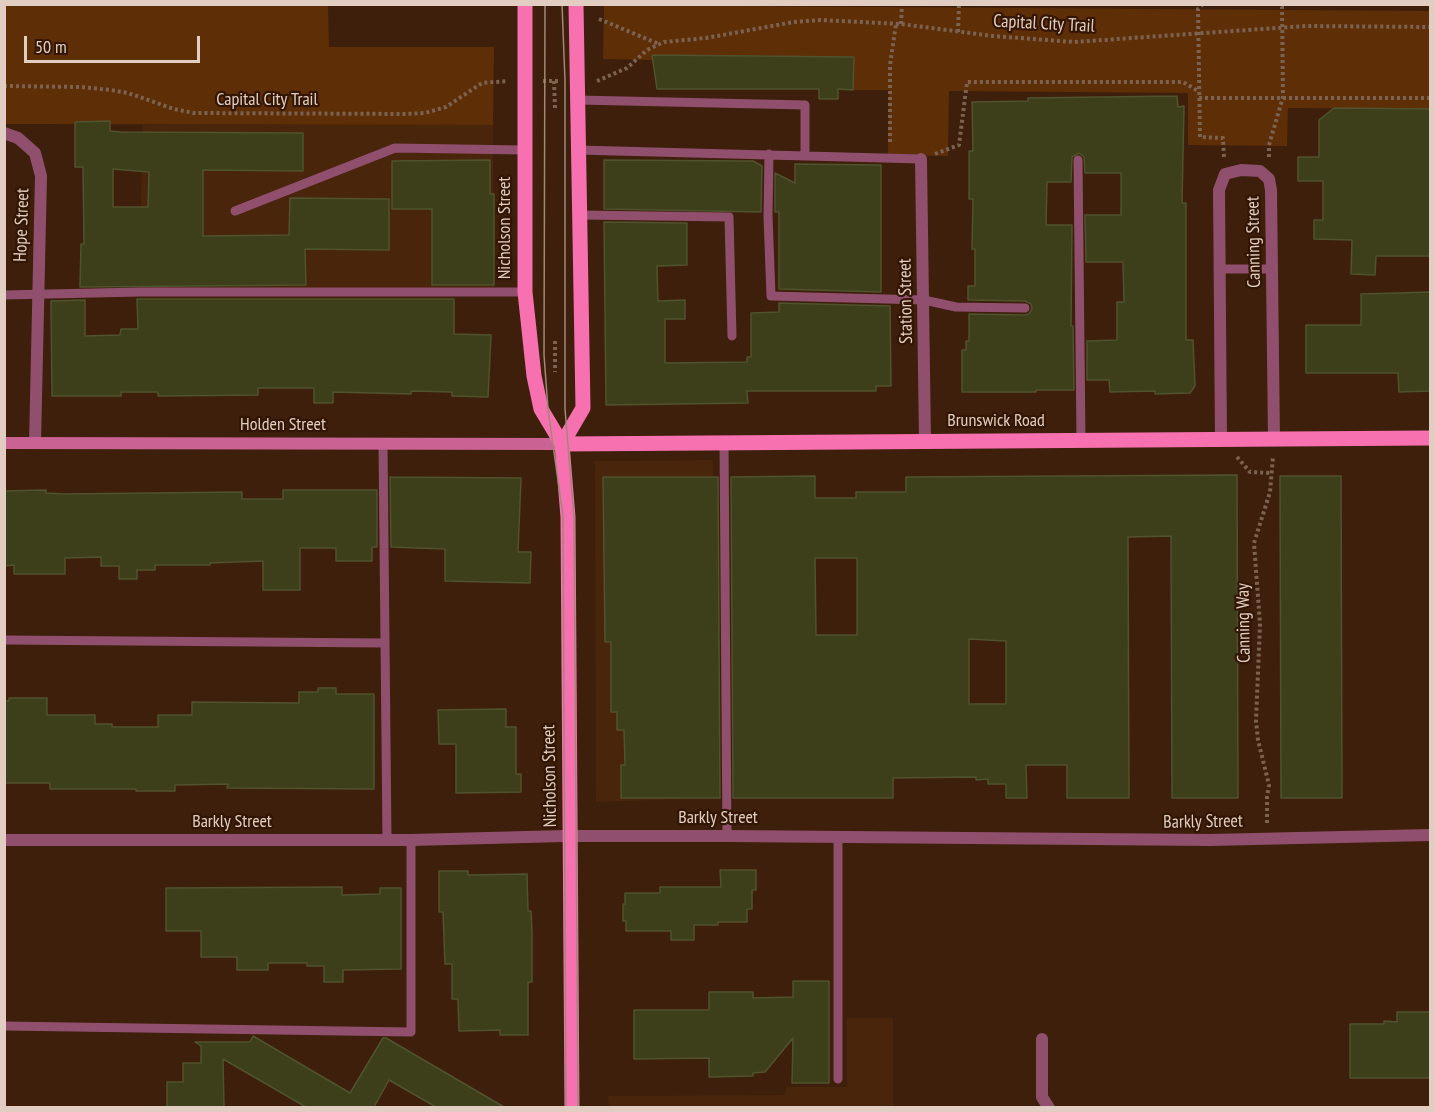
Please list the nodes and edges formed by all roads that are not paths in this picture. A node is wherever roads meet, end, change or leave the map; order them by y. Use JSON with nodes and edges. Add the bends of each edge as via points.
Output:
{"nodes":[{"id":1,"x":525,"y":4,"type":"edge"},
{"id":2,"x":576,"y":4,"type":"edge"},
{"id":3,"x":578,"y":100,"type":"junction"},
{"id":4,"x":4,"y":134,"type":"edge"},
{"id":5,"x":524,"y":150,"type":"junction"},
{"id":6,"x":578,"y":150,"type":"junction"},
{"id":7,"x":769,"y":154,"type":"junction"},
{"id":8,"x":805,"y":155,"type":"junction"},
{"id":9,"x":921,"y":159,"type":"joint"},
{"id":10,"x":1078,"y":160,"type":"dead end"},
{"id":11,"x":235,"y":211,"type":"dead end"},
{"id":12,"x":579,"y":215,"type":"junction"},
{"id":13,"x":1219,"y":268,"type":"junction"},
{"id":14,"x":1272,"y":269,"type":"junction"},
{"id":15,"x":525,"y":292,"type":"junction"},
{"id":16,"x":4,"y":295,"type":"edge"},
{"id":17,"x":38,"y":295,"type":"junction"},
{"id":18,"x":924,"y":300,"type":"junction"},
{"id":19,"x":1025,"y":308,"type":"dead end"},
{"id":20,"x":732,"y":336,"type":"dead end"},
{"id":21,"x":1431,"y":438,"type":"edge"},
{"id":22,"x":1274,"y":439,"type":"junction"},
{"id":23,"x":1081,"y":440,"type":"junction"},
{"id":24,"x":1221,"y":440,"type":"junction"},
{"id":25,"x":925,"y":441,"type":"junction"},
{"id":26,"x":4,"y":443,"type":"edge"},
{"id":27,"x":34,"y":443,"type":"junction"},
{"id":28,"x":383,"y":443,"type":"junction"},
{"id":29,"x":724,"y":443,"type":"junction"},
{"id":30,"x":562,"y":444,"type":"junction"},
{"id":31,"x":4,"y":640,"type":"edge"},
{"id":32,"x":385,"y":643,"type":"junction"},
{"id":33,"x":1431,"y":835,"type":"edge"},
{"id":34,"x":570,"y":836,"type":"junction"},
{"id":35,"x":727,"y":836,"type":"junction"},
{"id":36,"x":838,"y":838,"type":"junction"},
{"id":37,"x":4,"y":840,"type":"edge"},
{"id":38,"x":387,"y":840,"type":"junction"},
{"id":39,"x":411,"y":840,"type":"junction"},
{"id":40,"x":4,"y":1026,"type":"edge"},
{"id":41,"x":1042,"y":1039,"type":"dead end"},
{"id":42,"x":838,"y":1079,"type":"dead end"},
{"id":43,"x":572,"y":1107,"type":"edge"},
{"id":44,"x":1049,"y":1107,"type":"edge"}],
"edges":[{"from":1,"to":5,"type":"main road","name":"Nicholson Street"},
{"from":2,"to":3,"type":"main road"},
{"from":3,"to":6,"type":"main road"},
{"from":3,"to":8,"type":"lane","via":[[805,105]]},
{"from":4,"to":17,"type":"street","name":"Hope Street","via":[[18,138],[35,153],[41,176]]},
{"from":5,"to":11,"type":"lane","via":[[395,148]]},
{"from":5,"to":15,"type":"main road","name":"Nicholson Street"},
{"from":6,"to":7,"type":"lane"},
{"from":6,"to":12,"type":"main road"},
{"from":7,"to":8,"type":"lane"},
{"from":7,"to":18,"type":"lane","via":[[771,296]]},
{"from":8,"to":9,"type":"lane"},
{"from":9,"to":18,"type":"street","name":"Station Street"},
{"from":10,"to":23,"type":"lane"},
{"from":12,"to":20,"type":"lane","via":[[729,217]]},
{"from":12,"to":30,"type":"main road","via":[[583,408]]},
{"from":13,"to":14,"type":"lane"},
{"from":13,"to":14,"type":"street","name":"Canning Street","via":[[1219,190],[1225,174],[1241,170],[1260,171],[1269,179]]},
{"from":13,"to":24,"type":"street","name":"Canning Street"},
{"from":14,"to":22,"type":"street","name":"Canning Street"},
{"from":15,"to":17,"type":"lane"},
{"from":15,"to":30,"type":"main road","name":"Nicholson Street","via":[[541,409]]},
{"from":16,"to":17,"type":"lane"},
{"from":17,"to":27,"type":"street","name":"Hope Street"},
{"from":18,"to":19,"type":"lane","via":[[956,308]]},
{"from":18,"to":25,"type":"street","name":"Station Street"},
{"from":21,"to":22,"type":"main road","name":"Brunswick Road"},
{"from":22,"to":24,"type":"main road","name":"Brunswick Road"},
{"from":23,"to":24,"type":"main road","name":"Brunswick Road"},
{"from":23,"to":25,"type":"main road","name":"Brunswick Road"},
{"from":25,"to":29,"type":"main road","name":"Brunswick Road"},
{"from":26,"to":27,"type":"main road","name":"Holden Street"},
{"from":27,"to":28,"type":"main road","name":"Holden Street"},
{"from":28,"to":30,"type":"main road","name":"Holden Street"},
{"from":28,"to":32,"type":"lane"},
{"from":29,"to":30,"type":"main road","name":"Brunswick Road"},
{"from":29,"to":35,"type":"lane"},
{"from":30,"to":34,"type":"main road","name":"Nicholson Street","via":[[568,517]]},
{"from":31,"to":32,"type":"lane"},
{"from":32,"to":38,"type":"lane"},
{"from":33,"to":36,"type":"street","name":"Barkly Street","via":[[1210,840]]},
{"from":34,"to":35,"type":"street","name":"Barkly Street"},
{"from":34,"to":39,"type":"street","name":"Barkly Street"},
{"from":34,"to":43,"type":"main road","name":"Nicholson Street"},
{"from":35,"to":36,"type":"street","name":"Barkly Street"},
{"from":36,"to":42,"type":"lane"},
{"from":37,"to":38,"type":"street","name":"Barkly Street"},
{"from":38,"to":39,"type":"street","name":"Barkly Street"},
{"from":39,"to":40,"type":"lane","via":[[411,1032]]},
{"from":41,"to":44,"type":"street","via":[[1042,1097]]}]}
